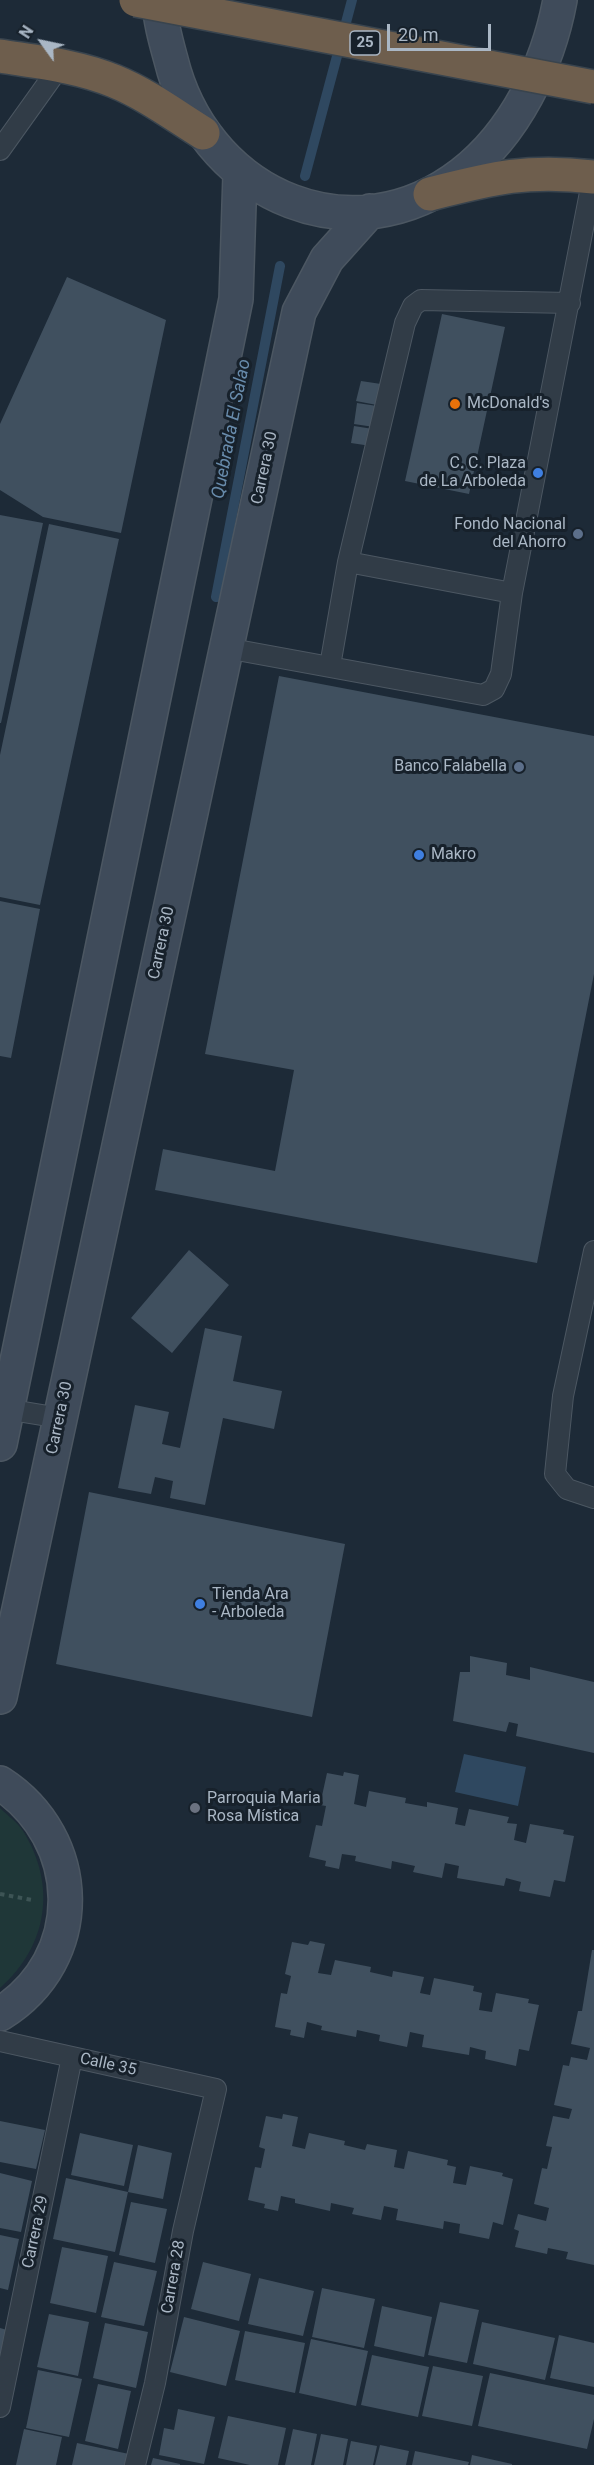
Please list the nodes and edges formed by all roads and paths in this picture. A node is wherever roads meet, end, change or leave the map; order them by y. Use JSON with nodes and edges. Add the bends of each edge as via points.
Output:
{"nodes":[{"id":1,"x":136,"y":0,"type":"edge"},
{"id":2,"x":159,"y":0,"type":"edge"},
{"id":3,"x":560,"y":0,"type":"edge"},
{"id":4,"x":0,"y":56,"type":"edge"},
{"id":5,"x":60,"y":66,"type":"junction"},
{"id":6,"x":594,"y":87,"type":"edge"},
{"id":7,"x":203,"y":134,"type":"junction"},
{"id":8,"x":0,"y":150,"type":"edge"},
{"id":9,"x":240,"y":174,"type":"junction"},
{"id":10,"x":594,"y":177,"type":"edge"},
{"id":11,"x":430,"y":194,"type":"junction"},
{"id":12,"x":370,"y":211,"type":"junction"},
{"id":13,"x":570,"y":303,"type":"junction"},
{"id":14,"x":348,"y":562,"type":"junction"},
{"id":15,"x":512,"y":593,"type":"junction"},
{"id":16,"x":226,"y":648,"type":"junction"},
{"id":17,"x":330,"y":666,"type":"junction"},
{"id":18,"x":594,"y":1251,"type":"edge"},
{"id":19,"x":4,"y":1408,"type":"edge"},
{"id":20,"x":60,"y":1418,"type":"junction"},
{"id":21,"x":0,"y":1444,"type":"edge"},
{"id":22,"x":594,"y":1498,"type":"edge"},
{"id":23,"x":0,"y":1697,"type":"edge"},
{"id":24,"x":0,"y":1783,"type":"edge"},
{"id":25,"x":0,"y":2014,"type":"edge"},
{"id":26,"x":0,"y":2041,"type":"edge"},
{"id":27,"x":72,"y":2057,"type":"junction"},
{"id":28,"x":216,"y":2089,"type":"joint"},
{"id":29,"x":0,"y":2407,"type":"edge"},
{"id":30,"x":135,"y":2465,"type":"edge"}],
"edges":[{"from":1,"to":6,"type":"highway","number":"25","bridge":true},
{"from":2,"to":7,"type":"street","via":[[177,80]]},
{"from":3,"to":11,"type":"street","via":[[545,57],[516,113],[477,161]]},
{"from":4,"to":5,"type":"highway"},
{"from":5,"to":7,"type":"highway","via":[[90,72],[133,90]]},
{"from":5,"to":8,"type":"lane"},
{"from":7,"to":9,"type":"street"},
{"from":9,"to":12,"type":"street","via":[[297,204],[344,212]]},
{"from":9,"to":19,"type":"street","via":[[236,299]]},
{"from":10,"to":11,"type":"highway","via":[[524,173]]},
{"from":10,"to":13,"type":"lane"},
{"from":11,"to":12,"type":"street"},
{"from":12,"to":16,"type":"street","name":"Carrera 30","via":[[327,259],[299,312]]},
{"from":13,"to":14,"type":"lane","via":[[421,300],[413,306],[405,323]]},
{"from":13,"to":15,"type":"lane"},
{"from":14,"to":15,"type":"lane"},
{"from":14,"to":17,"type":"lane"},
{"from":15,"to":17,"type":"lane","via":[[501,674],[494,689],[483,695]]},
{"from":16,"to":17,"type":"lane"},
{"from":16,"to":20,"type":"street","name":"Carrera 30"},
{"from":18,"to":22,"type":"lane","via":[[563,1396],[555,1474],[567,1489]]},
{"from":19,"to":20,"type":"lane"},
{"from":19,"to":21,"type":"street"},
{"from":20,"to":23,"type":"street","name":"Carrera 30"},
{"from":24,"to":25,"type":"street","via":[[30,1807],[54,1844],[66,1886],[66,1907],[52,1957],[40,1978]]},
{"from":26,"to":27,"type":"lane","name":"Calle 35"},
{"from":27,"to":28,"type":"lane","name":"Calle 35"},
{"from":27,"to":29,"type":"lane","name":"Carrera 29"},
{"from":28,"to":30,"type":"lane","name":"Carrera 28"}]}
